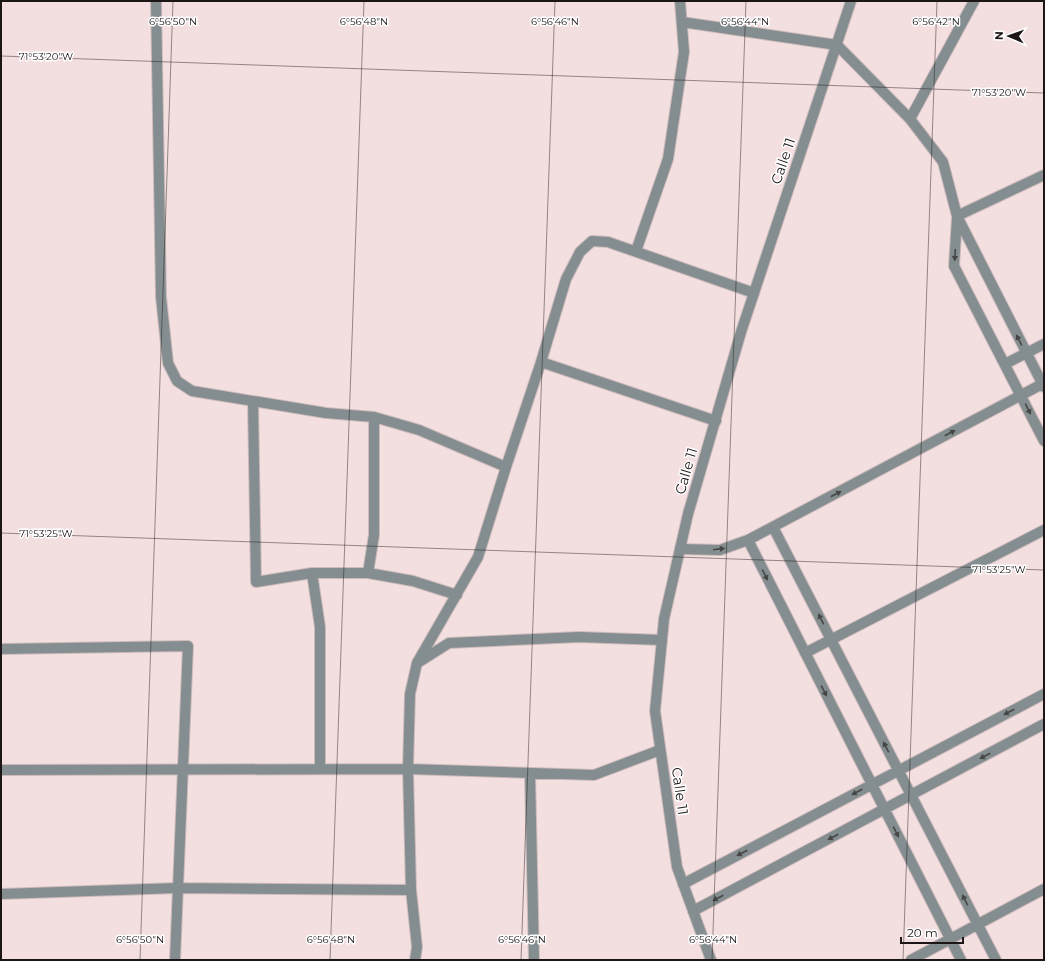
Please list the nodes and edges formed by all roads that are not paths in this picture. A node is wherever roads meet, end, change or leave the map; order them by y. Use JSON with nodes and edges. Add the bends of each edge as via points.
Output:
{"nodes":[{"id":1,"x":156,"y":1,"type":"edge"},
{"id":2,"x":680,"y":1,"type":"edge"},
{"id":3,"x":851,"y":1,"type":"edge"},
{"id":4,"x":974,"y":1,"type":"edge"},
{"id":5,"x":682,"y":22,"type":"junction"},
{"id":6,"x":837,"y":45,"type":"junction"},
{"id":7,"x":910,"y":119,"type":"junction"},
{"id":8,"x":1044,"y":175,"type":"edge"},
{"id":9,"x":957,"y":216,"type":"junction"},
{"id":10,"x":636,"y":251,"type":"junction"},
{"id":11,"x":754,"y":293,"type":"junction"},
{"id":12,"x":1044,"y":344,"type":"edge"},
{"id":13,"x":1026,"y":353,"type":"junction"},
{"id":14,"x":541,"y":362,"type":"junction"},
{"id":15,"x":1005,"y":364,"type":"junction"},
{"id":16,"x":1043,"y":384,"type":"edge"},
{"id":17,"x":1021,"y":396,"type":"junction"},
{"id":18,"x":253,"y":401,"type":"junction"},
{"id":19,"x":374,"y":417,"type":"junction"},
{"id":20,"x":716,"y":421,"type":"junction"},
{"id":21,"x":1044,"y":441,"type":"edge"},
{"id":22,"x":506,"y":467,"type":"junction"},
{"id":23,"x":773,"y":527,"type":"junction"},
{"id":24,"x":1044,"y":530,"type":"edge"},
{"id":25,"x":748,"y":540,"type":"junction"},
{"id":26,"x":680,"y":550,"type":"junction"},
{"id":27,"x":312,"y":573,"type":"junction"},
{"id":28,"x":368,"y":573,"type":"junction"},
{"id":29,"x":457,"y":595,"type":"junction"},
{"id":30,"x":662,"y":640,"type":"junction"},
{"id":31,"x":831,"y":640,"type":"junction"},
{"id":32,"x":1,"y":649,"type":"edge"},
{"id":33,"x":805,"y":653,"type":"junction"},
{"id":34,"x":417,"y":663,"type":"junction"},
{"id":35,"x":1044,"y":694,"type":"edge"},
{"id":36,"x":1044,"y":724,"type":"edge"},
{"id":37,"x":660,"y":750,"type":"junction"},
{"id":38,"x":183,"y":769,"type":"junction"},
{"id":39,"x":320,"y":769,"type":"junction"},
{"id":40,"x":408,"y":769,"type":"junction"},
{"id":41,"x":1,"y":770,"type":"edge"},
{"id":42,"x":898,"y":770,"type":"junction"},
{"id":43,"x":530,"y":773,"type":"junction"},
{"id":44,"x":872,"y":785,"type":"junction"},
{"id":45,"x":911,"y":795,"type":"junction"},
{"id":46,"x":884,"y":809,"type":"junction"},
{"id":47,"x":683,"y":884,"type":"junction"},
{"id":48,"x":178,"y":888,"type":"junction"},
{"id":49,"x":1044,"y":889,"type":"edge"},
{"id":50,"x":411,"y":890,"type":"junction"},
{"id":51,"x":1,"y":894,"type":"edge"},
{"id":52,"x":693,"y":911,"type":"junction"},
{"id":53,"x":977,"y":925,"type":"junction"},
{"id":54,"x":950,"y":939,"type":"junction"},
{"id":55,"x":175,"y":960,"type":"edge"},
{"id":56,"x":415,"y":960,"type":"edge"},
{"id":57,"x":534,"y":960,"type":"edge"},
{"id":58,"x":712,"y":960,"type":"edge"},
{"id":59,"x":911,"y":960,"type":"edge"},
{"id":60,"x":961,"y":960,"type":"edge"},
{"id":61,"x":996,"y":960,"type":"edge"}],
"edges":[{"from":1,"to":18,"type":"street","via":[[161,298],[168,363],[177,381],[192,391]]},
{"from":2,"to":5,"type":"street"},
{"from":3,"to":6,"type":"street","name":"Calle 11"},
{"from":4,"to":7,"type":"street"},
{"from":5,"to":6,"type":"street"},
{"from":5,"to":10,"type":"street","via":[[684,52],[668,159]]},
{"from":6,"to":7,"type":"street"},
{"from":6,"to":11,"type":"street","name":"Calle 11"},
{"from":7,"to":9,"type":"street","via":[[943,162]]},
{"from":8,"to":9,"type":"street"},
{"from":13,"to":9,"type":"street","one_way":true},
{"from":9,"to":15,"type":"street","one_way":true,"via":[[954,266]]},
{"from":10,"to":11,"type":"street"},
{"from":10,"to":14,"type":"street","via":[[608,242],[592,241],[580,252],[566,279]]},
{"from":11,"to":20,"type":"street","name":"Calle 11"},
{"from":12,"to":13,"type":"street"},
{"from":13,"to":15,"type":"street"},
{"from":13,"to":16,"type":"street"},
{"from":14,"to":20,"type":"street"},
{"from":14,"to":22,"type":"street"},
{"from":15,"to":17,"type":"street"},
{"from":16,"to":17,"type":"street"},
{"from":17,"to":21,"type":"street","one_way":true},
{"from":23,"to":17,"type":"street","one_way":true},
{"from":18,"to":19,"type":"street","via":[[326,413]]},
{"from":18,"to":27,"type":"street","via":[[256,582]]},
{"from":19,"to":22,"type":"street","via":[[419,430]]},
{"from":19,"to":28,"type":"street","via":[[374,535]]},
{"from":20,"to":26,"type":"street","name":"Calle 11"},
{"from":22,"to":29,"type":"street","via":[[478,557]]},
{"from":23,"to":25,"type":"street"},
{"from":31,"to":23,"type":"street","one_way":true},
{"from":24,"to":31,"type":"street"},
{"from":26,"to":25,"type":"street","one_way":true,"via":[[720,550]]},
{"from":25,"to":33,"type":"street","one_way":true},
{"from":26,"to":30,"type":"street","name":"Calle 11","via":[[664,619]]},
{"from":27,"to":28,"type":"street"},
{"from":27,"to":39,"type":"street","via":[[320,627]]},
{"from":28,"to":29,"type":"street","via":[[413,581]]},
{"from":29,"to":34,"type":"street"},
{"from":30,"to":34,"type":"street","via":[[579,637],[449,643]]},
{"from":30,"to":37,"type":"street","name":"Calle 11","via":[[655,711]]},
{"from":31,"to":33,"type":"street"},
{"from":42,"to":31,"type":"street","one_way":true},
{"from":32,"to":38,"type":"street","via":[[188,646]]},
{"from":33,"to":44,"type":"street","one_way":true},
{"from":34,"to":40,"type":"street","via":[[410,694]]},
{"from":35,"to":42,"type":"street","one_way":true},
{"from":36,"to":45,"type":"street","one_way":true},
{"from":37,"to":43,"type":"street","via":[[594,775]]},
{"from":37,"to":47,"type":"street","name":"Calle 11","via":[[677,867]]},
{"from":38,"to":39,"type":"street"},
{"from":38,"to":41,"type":"street"},
{"from":38,"to":48,"type":"street"},
{"from":39,"to":40,"type":"street"},
{"from":40,"to":43,"type":"street"},
{"from":40,"to":50,"type":"street"},
{"from":42,"to":44,"type":"street"},
{"from":42,"to":45,"type":"street"},
{"from":43,"to":57,"type":"street"},
{"from":44,"to":46,"type":"street"},
{"from":44,"to":47,"type":"street","one_way":true},
{"from":45,"to":46,"type":"street"},
{"from":53,"to":45,"type":"street","one_way":true},
{"from":46,"to":52,"type":"street","one_way":true},
{"from":46,"to":54,"type":"street","one_way":true},
{"from":47,"to":52,"type":"street","name":"Calle 11"},
{"from":48,"to":50,"type":"street"},
{"from":48,"to":51,"type":"street"},
{"from":48,"to":55,"type":"street"},
{"from":49,"to":53,"type":"street"},
{"from":50,"to":56,"type":"street","via":[[417,947]]},
{"from":52,"to":58,"type":"street","name":"Calle 11"},
{"from":53,"to":54,"type":"street"},
{"from":53,"to":61,"type":"street"},
{"from":54,"to":59,"type":"street"},
{"from":54,"to":60,"type":"street"}]}
